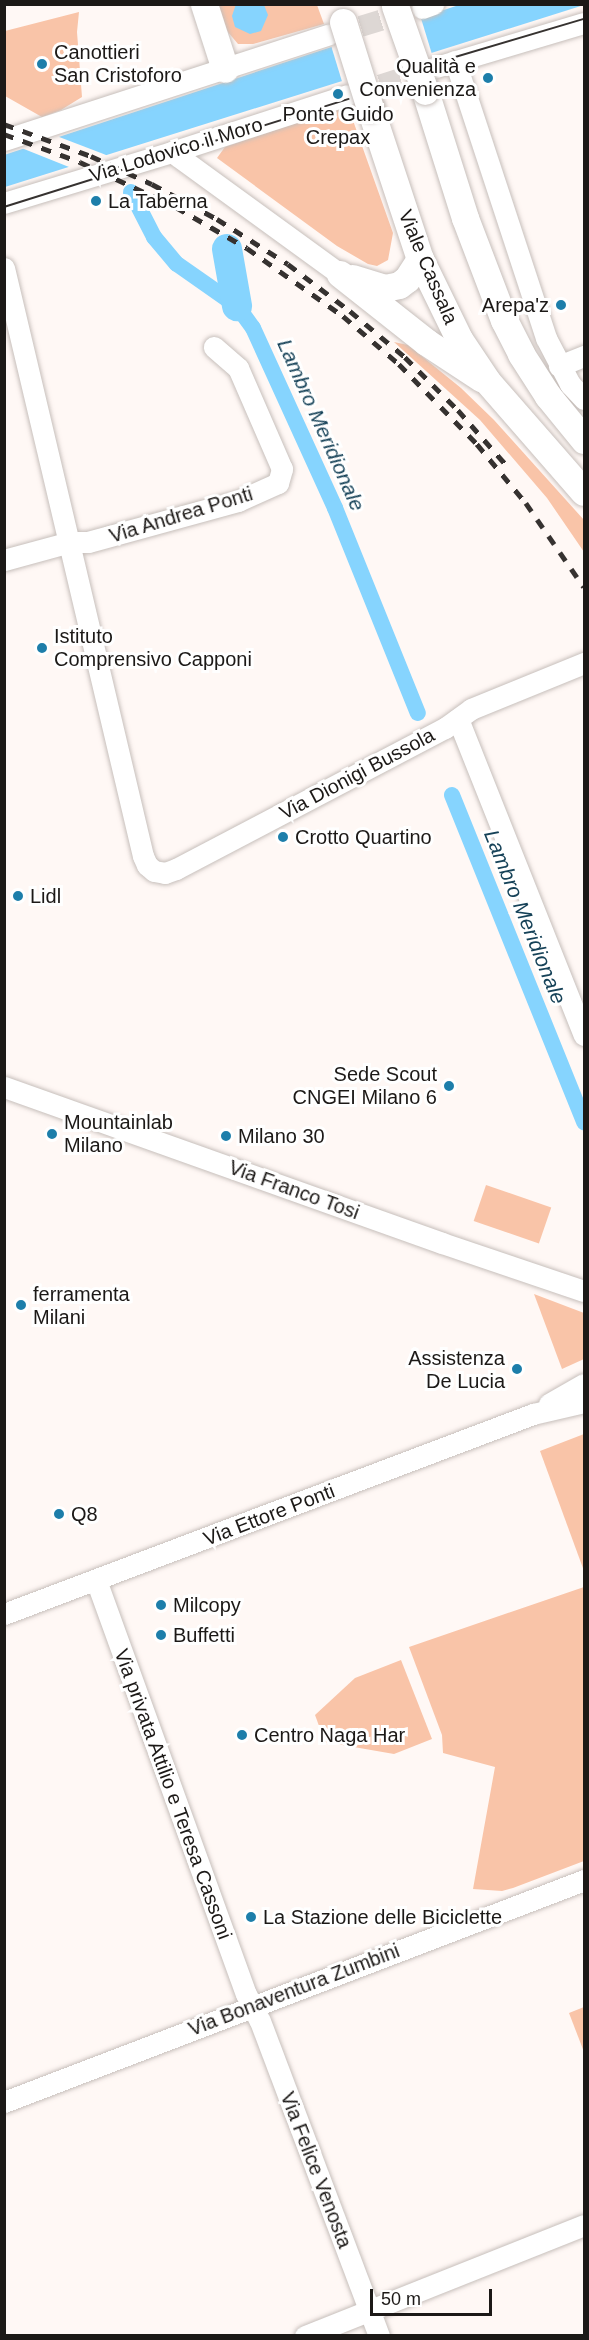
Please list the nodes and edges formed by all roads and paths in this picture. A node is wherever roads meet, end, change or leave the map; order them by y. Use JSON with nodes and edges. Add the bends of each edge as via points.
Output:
{"nodes":[{"id":1,"x":204,"y":4,"type":"edge"},
{"id":2,"x":338,"y":4,"type":"edge"},
{"id":3,"x":395,"y":4,"type":"edge"},
{"id":4,"x":585,"y":23,"type":"edge"},
{"id":5,"x":328,"y":35,"type":"tunnel mouth"},
{"id":6,"x":225,"y":69,"type":"junction"},
{"id":7,"x":439,"y":73,"type":"junction"},
{"id":8,"x":358,"y":101,"type":"junction"},
{"id":9,"x":4,"y":140,"type":"edge"},
{"id":10,"x":172,"y":152,"type":"junction"},
{"id":11,"x":4,"y":203,"type":"edge"},
{"id":12,"x":420,"y":259,"type":"junction"},
{"id":13,"x":4,"y":268,"type":"edge"},
{"id":14,"x":340,"y":274,"type":"junction"},
{"id":15,"x":214,"y":347,"type":"dead end"},
{"id":16,"x":585,"y":356,"type":"edge"},
{"id":17,"x":559,"y":366,"type":"junction"},
{"id":18,"x":487,"y":381,"type":"junction"},
{"id":19,"x":585,"y":399,"type":"edge"},
{"id":20,"x":585,"y":440,"type":"edge"},
{"id":21,"x":585,"y":492,"type":"edge"},
{"id":22,"x":70,"y":542,"type":"junction"},
{"id":23,"x":4,"y":560,"type":"edge"},
{"id":24,"x":585,"y":657,"type":"edge"},
{"id":25,"x":585,"y":663,"type":"edge"},
{"id":26,"x":561,"y":674,"type":"junction"},
{"id":27,"x":458,"y":719,"type":"junction"},
{"id":28,"x":585,"y":1035,"type":"edge"},
{"id":29,"x":4,"y":1087,"type":"edge"},
{"id":30,"x":585,"y":1291,"type":"edge"},
{"id":31,"x":585,"y":1384,"type":"edge"},
{"id":32,"x":585,"y":1402,"type":"edge"},
{"id":33,"x":533,"y":1414,"type":"junction"},
{"id":34,"x":96,"y":1580,"type":"junction"},
{"id":35,"x":4,"y":1614,"type":"edge"},
{"id":36,"x":585,"y":1880,"type":"edge"},
{"id":37,"x":250,"y":2007,"type":"junction"},
{"id":38,"x":4,"y":2102,"type":"edge"},
{"id":39,"x":585,"y":2225,"type":"edge"},
{"id":40,"x":370,"y":2310,"type":"junction"},
{"id":41,"x":306,"y":2336,"type":"edge"},
{"id":42,"x":379,"y":2336,"type":"edge"}],
"edges":[{"from":1,"to":6,"type":"main road"},
{"from":2,"to":8,"type":"main road","bridge":true},
{"from":3,"to":7,"type":"main road","bridge":true},
{"from":4,"to":7,"type":"street"},
{"from":5,"to":6,"type":"street"},
{"from":6,"to":9,"type":"street"},
{"from":7,"to":17,"type":"street"},
{"from":7,"to":20,"type":"main road","via":[[487,278],[521,354],[548,396]]},
{"from":8,"to":10,"type":"street","name":"Via Lodovico il Moro"},
{"from":8,"to":12,"type":"main road","name":"Viale Cassala","via":[[396,189]]},
{"from":10,"to":11,"type":"street","name":"Via Lodovico il Moro"},
{"from":10,"to":14,"type":"street"},
{"from":12,"to":14,"type":"main road","via":[[407,279],[386,288]]},
{"from":12,"to":18,"type":"main road","name":"Viale Cassala","via":[[453,329]]},
{"from":13,"to":22,"type":"street"},
{"from":14,"to":18,"type":"main road","via":[[426,342]]},
{"from":15,"to":22,"type":"street","name":"Via Andrea Ponti","via":[[238,368],[282,470],[278,483],[238,501],[88,542]]},
{"from":16,"to":17,"type":"street"},
{"from":17,"to":19,"type":"street"},
{"from":18,"to":21,"type":"main road","name":"Viale Cassala"},
{"from":22,"to":23,"type":"street","name":"Via Andrea Ponti"},
{"from":22,"to":27,"type":"street","name":"Via Dionigi Bussola","via":[[143,856],[154,872],[176,869]]},
{"from":24,"to":26,"type":"street","name":"Via Dionigi Bussola"},
{"from":25,"to":26,"type":"street","name":"Via Dionigi Bussola"},
{"from":26,"to":27,"type":"street","name":"Via Dionigi Bussola","via":[[471,709]]},
{"from":27,"to":28,"type":"street"},
{"from":29,"to":30,"type":"street","name":"Via Franco Tosi"},
{"from":31,"to":33,"type":"street","name":"Via Ettore Ponti"},
{"from":32,"to":33,"type":"street","name":"Via Ettore Ponti"},
{"from":33,"to":34,"type":"street","name":"Via Ettore Ponti"},
{"from":34,"to":35,"type":"street","name":"Via Ettore Ponti"},
{"from":34,"to":37,"type":"street","name":"Via privata Attilio e Teresa Cassoni"},
{"from":36,"to":37,"type":"street","name":"Via Bonaventura Zumbini"},
{"from":37,"to":38,"type":"street","name":"Via Bonaventura Zumbini"},
{"from":37,"to":40,"type":"street","name":"Via Felice Venosta","via":[[260,2021]]},
{"from":39,"to":40,"type":"street"},
{"from":40,"to":41,"type":"street"},
{"from":40,"to":42,"type":"street","name":"Via Felice Venosta"}]}
